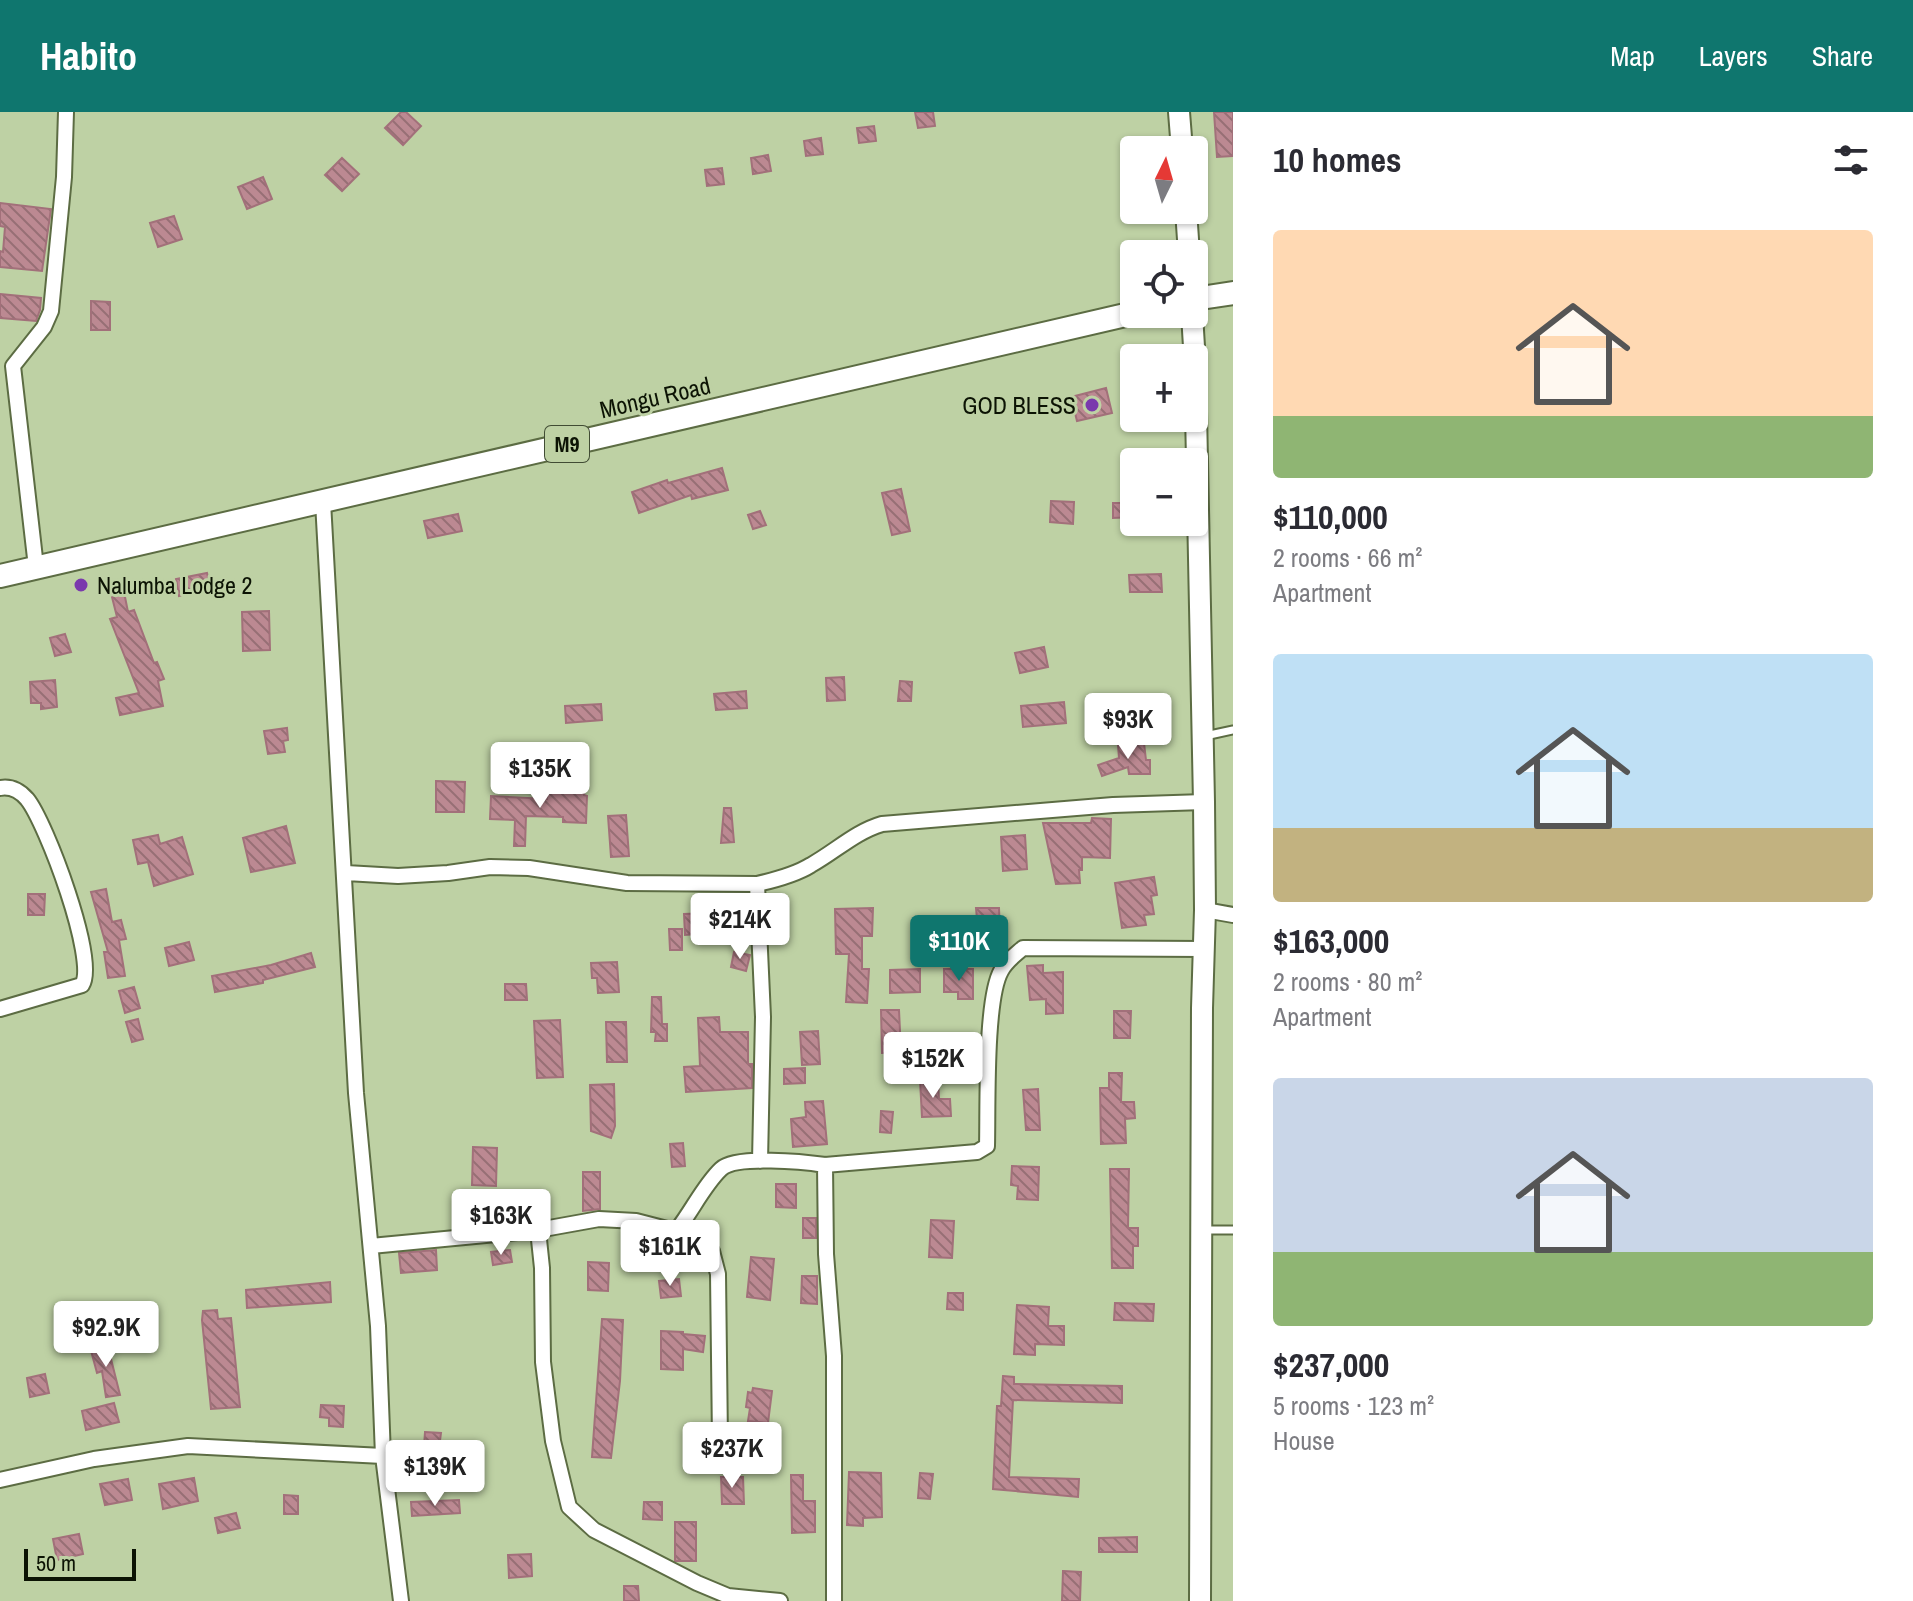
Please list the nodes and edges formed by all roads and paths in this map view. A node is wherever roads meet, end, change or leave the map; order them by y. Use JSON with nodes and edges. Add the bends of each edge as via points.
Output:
{"nodes":[{"id":1,"x":66,"y":112,"type":"edge"},
{"id":2,"x":1179,"y":112,"type":"edge"},
{"id":3,"x":1181,"y":136,"type":"edge"},
{"id":4,"x":1233,"y":293,"type":"edge"},
{"id":5,"x":1208,"y":297,"type":"edge"},
{"id":6,"x":1120,"y":316,"type":"edge"},
{"id":7,"x":1193,"y":328,"type":"edge"},
{"id":8,"x":7,"y":370,"type":"edge"},
{"id":9,"x":323,"y":502,"type":"junction"},
{"id":10,"x":36,"y":567,"type":"junction"},
{"id":11,"x":0,"y":576,"type":"edge"},
{"id":12,"x":1233,"y":730,"type":"edge"},
{"id":13,"x":1202,"y":736,"type":"junction"},
{"id":14,"x":0,"y":788,"type":"edge"},
{"id":15,"x":1204,"y":802,"type":"junction"},
{"id":16,"x":346,"y":873,"type":"junction"},
{"id":17,"x":757,"y":884,"type":"junction"},
{"id":18,"x":1205,"y":910,"type":"junction"},
{"id":19,"x":1233,"y":915,"type":"edge"},
{"id":20,"x":1205,"y":949,"type":"junction"},
{"id":21,"x":0,"y":1009,"type":"edge"},
{"id":22,"x":760,"y":1161,"type":"junction"},
{"id":23,"x":825,"y":1165,"type":"junction"},
{"id":24,"x":538,"y":1230,"type":"junction"},
{"id":25,"x":677,"y":1230,"type":"junction"},
{"id":26,"x":1202,"y":1230,"type":"junction"},
{"id":27,"x":1233,"y":1230,"type":"edge"},
{"id":28,"x":371,"y":1246,"type":"junction"},
{"id":29,"x":720,"y":1441,"type":"dead end"},
{"id":30,"x":383,"y":1456,"type":"junction"},
{"id":31,"x":0,"y":1480,"type":"edge"},
{"id":32,"x":1197,"y":1597,"type":"edge"},
{"id":33,"x":401,"y":1601,"type":"edge"},
{"id":34,"x":780,"y":1601,"type":"edge"},
{"id":35,"x":834,"y":1601,"type":"edge"}],
"edges":[{"from":1,"to":8,"type":"street","via":[[51,311]]},
{"from":2,"to":3,"type":"main road"},
{"from":4,"to":5,"type":"main road"},
{"from":6,"to":9,"type":"main road","name":"Mongu Road","number":"M9"},
{"from":7,"to":13,"type":"main road"},
{"from":8,"to":10,"type":"street"},
{"from":9,"to":10,"type":"main road","name":"Mongu Road","number":"M9"},
{"from":9,"to":16,"type":"street"},
{"from":10,"to":11,"type":"main road","name":"Mongu Road","number":"M9"},
{"from":12,"to":13,"type":"lane"},
{"from":13,"to":15,"type":"main road"},
{"from":14,"to":21,"type":"street","via":[[26,797],[43,824],[86,967],[82,985]]},
{"from":15,"to":17,"type":"street","via":[[882,824],[855,834],[808,867]]},
{"from":15,"to":18,"type":"main road"},
{"from":16,"to":17,"type":"street","via":[[398,876],[529,868],[627,883]]},
{"from":16,"to":28,"type":"street","via":[[356,1093]]},
{"from":17,"to":22,"type":"street","via":[[763,1017]]},
{"from":18,"to":19,"type":"street"},
{"from":18,"to":20,"type":"main road"},
{"from":20,"to":23,"type":"street","via":[[1023,948],[1001,971],[993,998],[987,1146],[977,1152]]},
{"from":20,"to":26,"type":"main road"},
{"from":22,"to":23,"type":"street"},
{"from":22,"to":25,"type":"street","via":[[722,1168]]},
{"from":23,"to":35,"type":"street","via":[[834,1356]]},
{"from":24,"to":25,"type":"street","via":[[599,1219]]},
{"from":24,"to":28,"type":"street"},
{"from":24,"to":34,"type":"street","via":[[543,1362],[553,1441],[569,1507],[594,1530],[705,1586],[728,1596]]},
{"from":25,"to":29,"type":"street","via":[[698,1237],[712,1251],[718,1274]]},
{"from":26,"to":27,"type":"lane"},
{"from":26,"to":32,"type":"main road"},
{"from":28,"to":30,"type":"street"},
{"from":30,"to":31,"type":"street","via":[[188,1446]]},
{"from":30,"to":33,"type":"street"}]}
